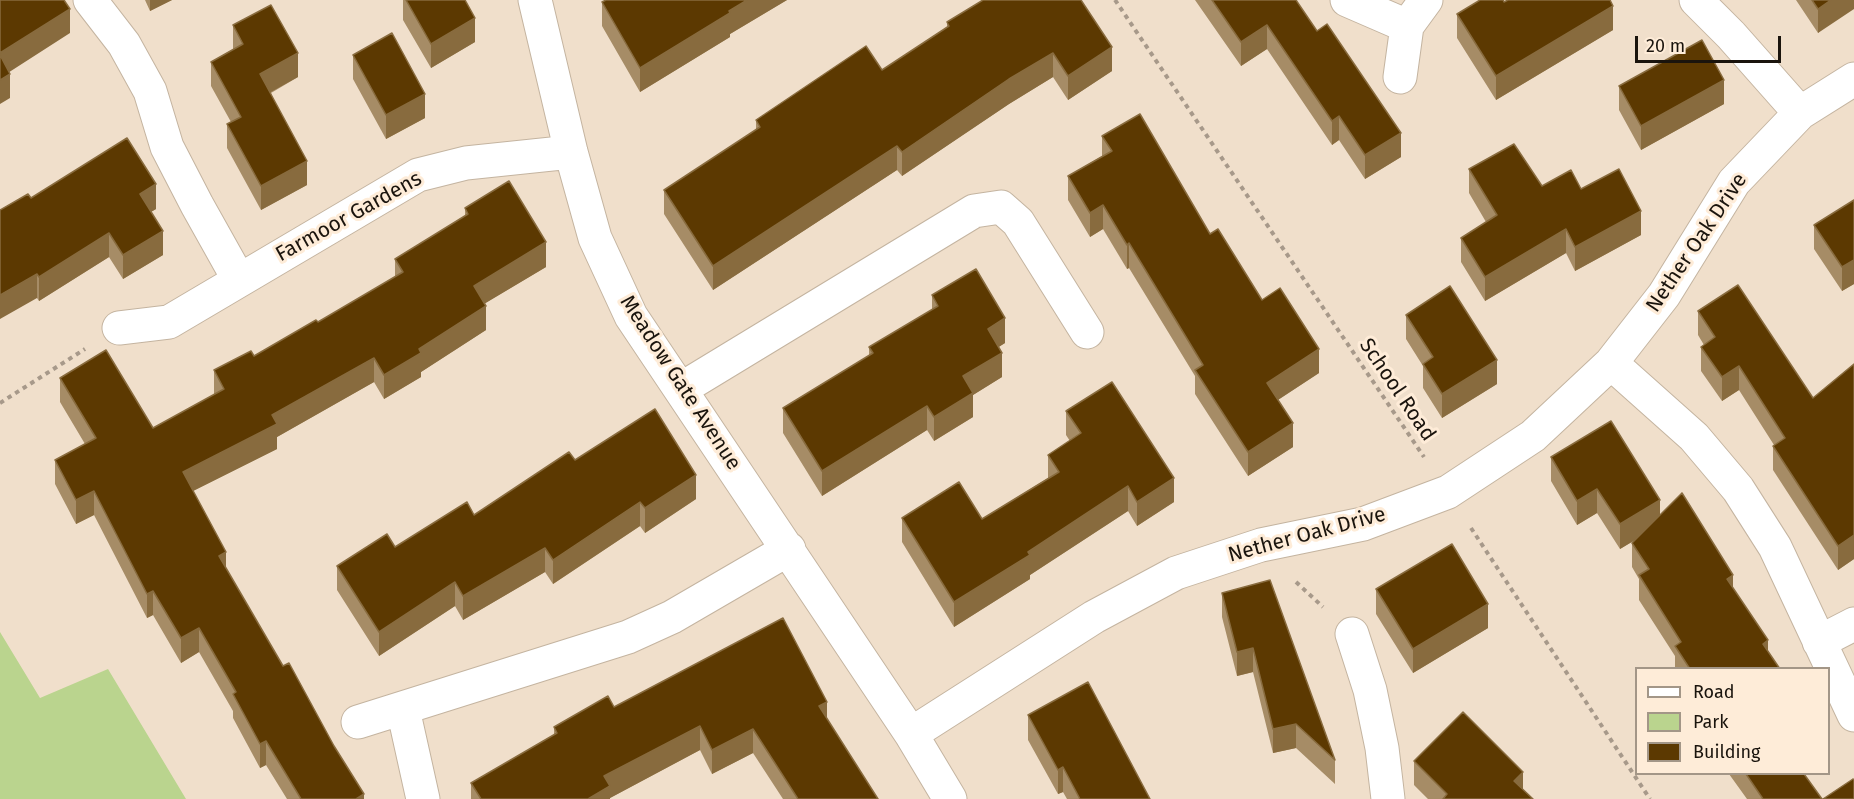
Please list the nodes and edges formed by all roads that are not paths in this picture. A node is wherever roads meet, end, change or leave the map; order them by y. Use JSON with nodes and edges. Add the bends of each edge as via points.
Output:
{"nodes":[{"id":1,"x":90,"y":0,"type":"edge"},
{"id":2,"x":535,"y":0,"type":"edge"},
{"id":3,"x":1347,"y":0,"type":"edge"},
{"id":4,"x":1426,"y":0,"type":"edge"},
{"id":5,"x":1696,"y":0,"type":"edge"},
{"id":6,"x":1407,"y":26,"type":"junction"},
{"id":7,"x":1400,"y":77,"type":"dead end"},
{"id":8,"x":1854,"y":79,"type":"edge"},
{"id":9,"x":1800,"y":113,"type":"junction"},
{"id":10,"x":571,"y":152,"type":"junction"},
{"id":11,"x":239,"y":280,"type":"junction"},
{"id":12,"x":119,"y":328,"type":"road end"},
{"id":13,"x":1087,"y":332,"type":"dead end"},
{"id":14,"x":1611,"y":363,"type":"junction"},
{"id":15,"x":681,"y":389,"type":"junction"},
{"id":16,"x":789,"y":549,"type":"junction"},
{"id":17,"x":1854,"y":624,"type":"edge"},
{"id":18,"x":1352,"y":634,"type":"road end"},
{"id":19,"x":1819,"y":642,"type":"junction"},
{"id":20,"x":404,"y":709,"type":"junction"},
{"id":21,"x":1854,"y":715,"type":"edge"},
{"id":22,"x":358,"y":722,"type":"dead end"},
{"id":23,"x":911,"y":734,"type":"junction"},
{"id":24,"x":423,"y":799,"type":"edge"},
{"id":25,"x":950,"y":799,"type":"edge"},
{"id":26,"x":1388,"y":799,"type":"edge"}],
"edges":[{"from":1,"to":11,"type":"street","via":[[124,44],[150,91],[167,147]]},
{"from":2,"to":10,"type":"street","name":"Meadow Gate Avenue"},
{"from":3,"to":6,"type":"street"},
{"from":4,"to":6,"type":"street"},
{"from":5,"to":9,"type":"street"},
{"from":6,"to":7,"type":"street"},
{"from":8,"to":9,"type":"street","name":"Nether Oak Drive"},
{"from":9,"to":14,"type":"street","name":"Nether Oak Drive","via":[[1734,182],[1664,295]]},
{"from":10,"to":11,"type":"street","name":"Farmoor Gardens","via":[[466,163],[418,175]]},
{"from":10,"to":15,"type":"street","name":"Meadow Gate Avenue","via":[[595,238],[631,316]]},
{"from":11,"to":12,"type":"street","name":"Farmoor Gardens","via":[[169,322]]},
{"from":13,"to":15,"type":"street","via":[[1018,222],[1000,207],[974,211]]},
{"from":14,"to":19,"type":"street","via":[[1694,437],[1738,489],[1775,547]]},
{"from":14,"to":23,"type":"street","name":"Nether Oak Drive","via":[[1533,436],[1448,492],[1363,524],[1261,545],[1176,573],[1094,617]]},
{"from":15,"to":16,"type":"street","name":"Meadow Gate Avenue"},
{"from":16,"to":20,"type":"street","via":[[672,617],[628,637]]},
{"from":16,"to":23,"type":"street","name":"Meadow Gate Avenue"},
{"from":17,"to":19,"type":"street"},
{"from":18,"to":26,"type":"street","via":[[1370,690]]},
{"from":19,"to":21,"type":"street"},
{"from":20,"to":22,"type":"street"},
{"from":20,"to":24,"type":"street"},
{"from":23,"to":25,"type":"street","name":"Meadow Gate Avenue"}]}
